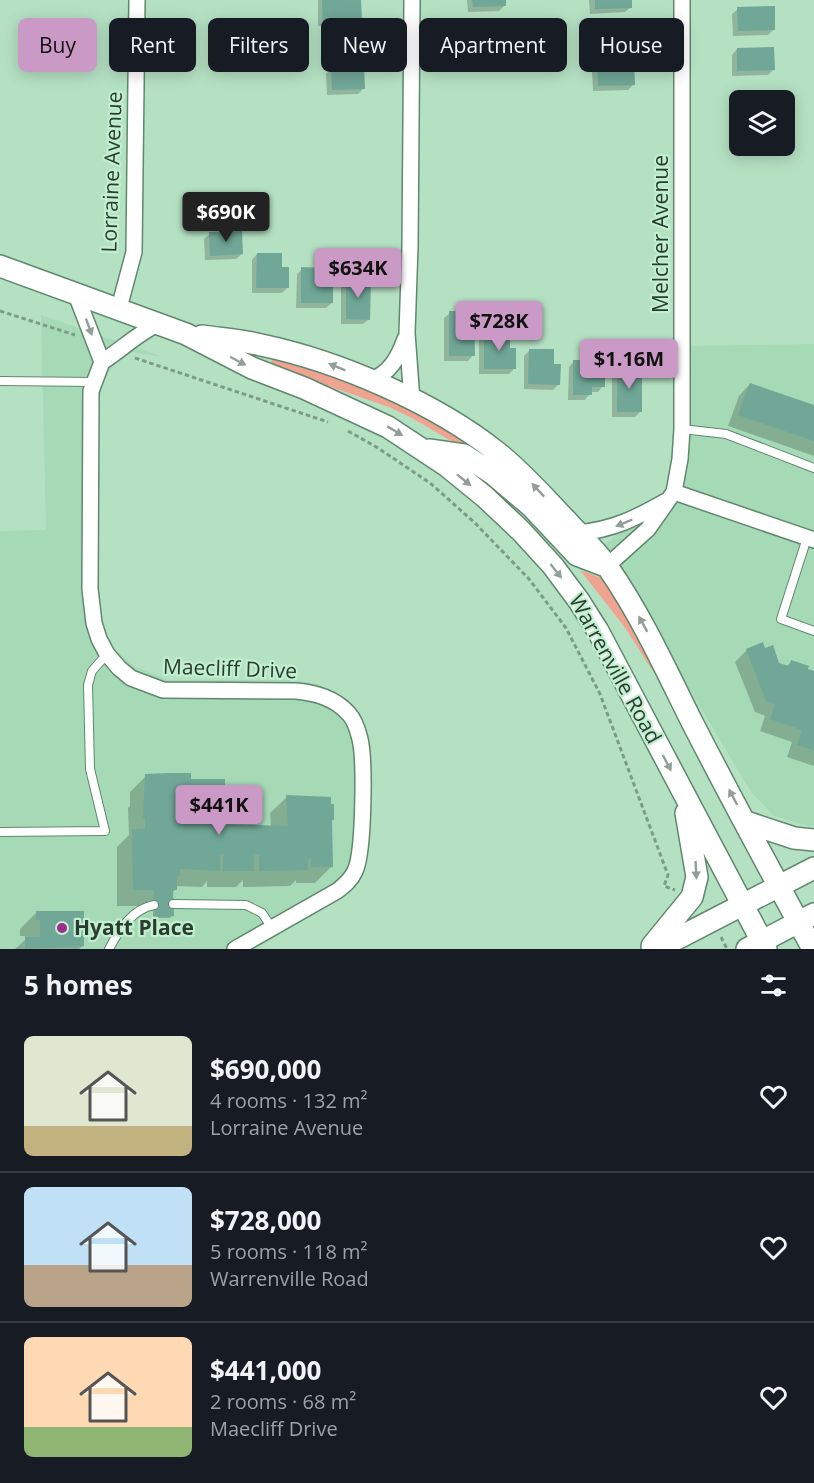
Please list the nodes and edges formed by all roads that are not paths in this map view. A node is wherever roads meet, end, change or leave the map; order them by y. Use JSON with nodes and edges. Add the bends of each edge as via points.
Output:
{"nodes":[{"id":1,"x":137,"y":0,"type":"edge"},
{"id":2,"x":412,"y":0,"type":"edge"},
{"id":3,"x":681,"y":0,"type":"edge"},
{"id":4,"x":0,"y":266,"type":"edge"},
{"id":5,"x":75,"y":292,"type":"junction"},
{"id":6,"x":119,"y":308,"type":"junction"},
{"id":7,"x":159,"y":324,"type":"junction"},
{"id":8,"x":407,"y":333,"type":"junction"},
{"id":9,"x":186,"y":334,"type":"junction"},
{"id":10,"x":102,"y":362,"type":"junction"},
{"id":11,"x":371,"y":380,"type":"junction"},
{"id":12,"x":0,"y":381,"type":"edge"},
{"id":13,"x":94,"y":382,"type":"junction"},
{"id":14,"x":412,"y":401,"type":"junction"},
{"id":15,"x":682,"y":429,"type":"junction"},
{"id":16,"x":425,"y":450,"type":"junction"},
{"id":17,"x":814,"y":468,"type":"edge"},
{"id":18,"x":670,"y":496,"type":"junction"},
{"id":19,"x":577,"y":533,"type":"junction"},
{"id":20,"x":811,"y":539,"type":"edge"},
{"id":21,"x":607,"y":566,"type":"junction"},
{"id":22,"x":814,"y":631,"type":"edge"},
{"id":23,"x":107,"y":654,"type":"junction"},
{"id":24,"x":682,"y":792,"type":"junction"},
{"id":25,"x":746,"y":822,"type":"junction"},
{"id":26,"x":0,"y":832,"type":"edge"},
{"id":27,"x":814,"y":840,"type":"edge"},
{"id":28,"x":814,"y":868,"type":"edge"},
{"id":29,"x":779,"y":886,"type":"junction"},
{"id":30,"x":173,"y":904,"type":"dead end"},
{"id":31,"x":743,"y":904,"type":"junction"},
{"id":32,"x":154,"y":905,"type":"dead end"},
{"id":33,"x":806,"y":918,"type":"edge"},
{"id":34,"x":272,"y":928,"type":"junction"},
{"id":35,"x":758,"y":946,"type":"edge"},
{"id":36,"x":109,"y":949,"type":"edge"},
{"id":37,"x":235,"y":949,"type":"edge"},
{"id":38,"x":649,"y":949,"type":"edge"},
{"id":39,"x":657,"y":949,"type":"edge"},
{"id":40,"x":813,"y":949,"type":"edge"}],
"edges":[{"from":1,"to":6,"type":"street","name":"Lorraine Avenue","via":[[134,252]]},
{"from":2,"to":8,"type":"street"},
{"from":3,"to":15,"type":"street","name":"Melcher Avenue"},
{"from":4,"to":5,"type":"main road","name":"Warrenville Road"},
{"from":5,"to":6,"type":"main road","name":"Warrenville Road"},
{"from":5,"to":10,"type":"street","one_way":true},
{"from":6,"to":7,"type":"main road","name":"Warrenville Road"},
{"from":7,"to":9,"type":"main road","name":"Warrenville Road"},
{"from":7,"to":10,"type":"street"},
{"from":8,"to":11,"type":"street","via":[[390,368]]},
{"from":8,"to":14,"type":"street"},
{"from":11,"to":9,"type":"main road","name":"Warrenville Road","one_way":true,"via":[[259,344]]},
{"from":9,"to":16,"type":"main road","name":"Warrenville Road","one_way":true,"via":[[252,368],[388,427]]},
{"from":10,"to":13,"type":"street","name":"Maecliff Drive"},
{"from":11,"to":14,"type":"main road","name":"Warrenville Road"},
{"from":12,"to":13,"type":"lane"},
{"from":13,"to":23,"type":"street","name":"Maecliff Drive","via":[[90,403],[90,589],[94,623]]},
{"from":19,"to":14,"type":"main road","name":"Warrenville Road","one_way":true,"via":[[532,483],[497,452],[448,418]]},
{"from":15,"to":17,"type":"lane","via":[[726,434]]},
{"from":15,"to":18,"type":"street","name":"Melcher Avenue","via":[[680,459]]},
{"from":16,"to":21,"type":"main road","via":[[464,455],[532,507],[577,555]]},
{"from":16,"to":24,"type":"main road","name":"Warrenville Road","one_way":true,"via":[[521,531],[572,592],[598,631]]},
{"from":18,"to":19,"type":"street","one_way":true,"via":[[621,525]]},
{"from":18,"to":20,"type":"street"},
{"from":18,"to":21,"type":"street","name":"Melcher Avenue","via":[[648,529]]},
{"from":19,"to":21,"type":"main road","name":"Warrenville Road"},
{"from":20,"to":22,"type":"lane","via":[[781,619]]},
{"from":25,"to":21,"type":"main road","name":"Warrenville Road","one_way":true,"via":[[644,625]]},
{"from":23,"to":26,"type":"lane","via":[[92,671],[88,685],[90,768],[105,831]]},
{"from":23,"to":34,"type":"street","name":"Maecliff Drive","via":[[131,678],[163,690],[314,693],[350,714],[362,753],[361,846],[356,871],[337,891]]},
{"from":24,"to":31,"type":"main road","name":"Warrenville Road"},
{"from":24,"to":38,"type":"main road","one_way":true,"via":[[697,877],[692,897]]},
{"from":25,"to":27,"type":"main road","via":[[794,838]]},
{"from":25,"to":29,"type":"main road","name":"Warrenville Road"},
{"from":28,"to":29,"type":"main road"},
{"from":29,"to":31,"type":"main road"},
{"from":29,"to":33,"type":"main road","name":"Warrenville Road"},
{"from":30,"to":34,"type":"lane","via":[[246,904],[262,913]]},
{"from":31,"to":35,"type":"main road","name":"Warrenville Road"},
{"from":31,"to":39,"type":"main road"},
{"from":32,"to":36,"type":"lane","via":[[130,918]]},
{"from":33,"to":35,"type":"main road"},
{"from":33,"to":40,"type":"main road","name":"Warrenville Road"},
{"from":34,"to":37,"type":"street","name":"Maecliff Drive"}]}
